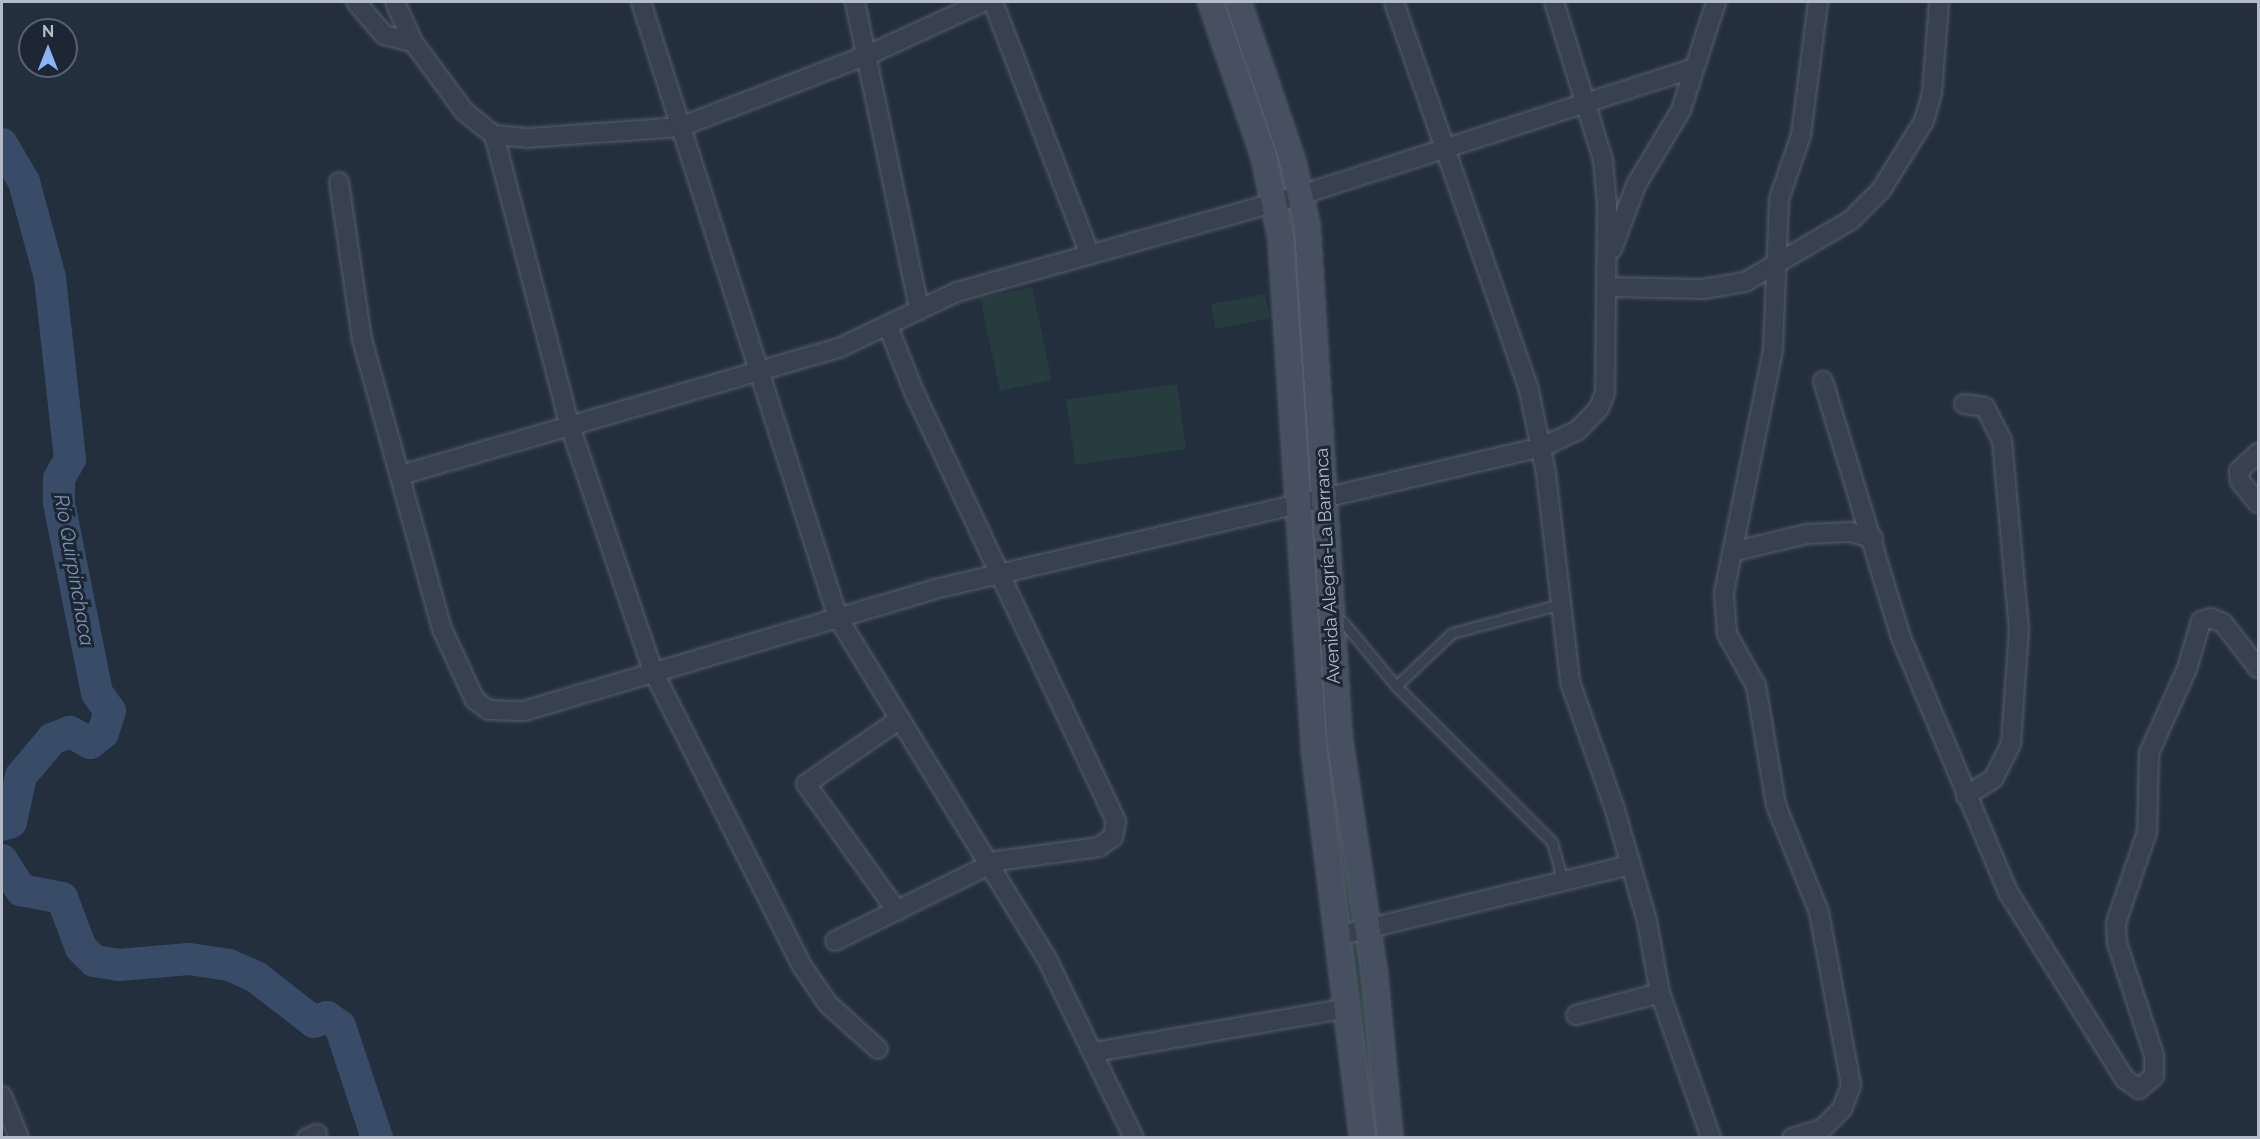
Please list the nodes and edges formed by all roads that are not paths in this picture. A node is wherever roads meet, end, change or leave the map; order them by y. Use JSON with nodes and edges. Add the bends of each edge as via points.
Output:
{"nodes":[{"id":1,"x":356,"y":2,"type":"edge"},
{"id":2,"x":394,"y":2,"type":"edge"},
{"id":3,"x":641,"y":2,"type":"edge"},
{"id":4,"x":855,"y":2,"type":"edge"},
{"id":5,"x":983,"y":2,"type":"edge"},
{"id":6,"x":993,"y":2,"type":"edge"},
{"id":7,"x":1210,"y":2,"type":"edge"},
{"id":8,"x":1238,"y":2,"type":"edge"},
{"id":9,"x":1394,"y":2,"type":"edge"},
{"id":10,"x":1554,"y":2,"type":"edge"},
{"id":11,"x":1716,"y":2,"type":"edge"},
{"id":12,"x":1818,"y":2,"type":"edge"},
{"id":13,"x":1939,"y":2,"type":"edge"},
{"id":14,"x":413,"y":42,"type":"junction"},
{"id":15,"x":868,"y":55,"type":"junction"},
{"id":16,"x":1694,"y":68,"type":"junction"},
{"id":17,"x":1586,"y":103,"type":"junction"},
{"id":18,"x":680,"y":127,"type":"junction"},
{"id":19,"x":494,"y":135,"type":"junction"},
{"id":20,"x":1443,"y":150,"type":"junction"},
{"id":21,"x":339,"y":182,"type":"dead end"},
{"id":22,"x":1301,"y":195,"type":"junction"},
{"id":23,"x":1275,"y":198,"type":"junction"},
{"id":24,"x":1090,"y":255,"type":"junction"},
{"id":25,"x":1608,"y":259,"type":"junction"},
{"id":26,"x":1777,"y":267,"type":"junction"},
{"id":27,"x":1608,"y":287,"type":"junction"},
{"id":28,"x":919,"y":309,"type":"junction"},
{"id":29,"x":888,"y":326,"type":"junction"},
{"id":30,"x":759,"y":371,"type":"junction"},
{"id":31,"x":1823,"y":381,"type":"dead end"},
{"id":32,"x":1964,"y":404,"type":"dead end"},
{"id":33,"x":570,"y":426,"type":"junction"},
{"id":34,"x":1542,"y":447,"type":"junction"},
{"id":35,"x":2259,"y":453,"type":"edge"},
{"id":36,"x":401,"y":476,"type":"junction"},
{"id":37,"x":1324,"y":499,"type":"junction"},
{"id":38,"x":2259,"y":503,"type":"edge"},
{"id":39,"x":1297,"y":504,"type":"junction"},
{"id":40,"x":1874,"y":538,"type":"junction"},
{"id":41,"x":1732,"y":552,"type":"junction"},
{"id":42,"x":1001,"y":572,"type":"junction"},
{"id":43,"x":1562,"y":604,"type":"junction"},
{"id":44,"x":1330,"y":617,"type":"junction"},
{"id":45,"x":838,"y":618,"type":"junction"},
{"id":46,"x":2259,"y":668,"type":"edge"},
{"id":47,"x":653,"y":671,"type":"junction"},
{"id":48,"x":1396,"y":686,"type":"junction"},
{"id":49,"x":900,"y":719,"type":"junction"},
{"id":50,"x":1966,"y":796,"type":"junction"},
{"id":51,"x":1630,"y":865,"type":"junction"},
{"id":52,"x":987,"y":866,"type":"junction"},
{"id":53,"x":1563,"y":882,"type":"junction"},
{"id":54,"x":897,"y":911,"type":"junction"},
{"id":55,"x":1368,"y":929,"type":"junction"},
{"id":56,"x":1341,"y":935,"type":"junction"},
{"id":57,"x":835,"y":941,"type":"dead end"},
{"id":58,"x":1660,"y":993,"type":"junction"},
{"id":59,"x":1350,"y":1008,"type":"junction"},
{"id":60,"x":1576,"y":1015,"type":"dead end"},
{"id":61,"x":878,"y":1049,"type":"dead end"},
{"id":62,"x":1094,"y":1052,"type":"junction"},
{"id":63,"x":2,"y":1096,"type":"edge"},
{"id":64,"x":19,"y":1137,"type":"edge"},
{"id":65,"x":1134,"y":1137,"type":"edge"},
{"id":66,"x":1363,"y":1137,"type":"edge"},
{"id":67,"x":1390,"y":1137,"type":"edge"},
{"id":68,"x":1712,"y":1137,"type":"edge"},
{"id":69,"x":1792,"y":1137,"type":"edge"}],
"edges":[{"from":1,"to":14,"type":"street","via":[[384,35]]},
{"from":2,"to":14,"type":"street"},
{"from":3,"to":18,"type":"street"},
{"from":4,"to":15,"type":"street"},
{"from":5,"to":15,"type":"street"},
{"from":6,"to":24,"type":"street"},
{"from":7,"to":23,"type":"main road","name":"Avenida Alegría-La Barranca"},
{"from":8,"to":22,"type":"main road","name":"Avenida Alegría-La Barranca"},
{"from":9,"to":20,"type":"street"},
{"from":10,"to":17,"type":"street"},
{"from":11,"to":16,"type":"street"},
{"from":12,"to":26,"type":"street","via":[[1801,135],[1779,199]]},
{"from":13,"to":26,"type":"street","via":[[1932,93],[1924,121],[1873,197],[1851,220]]},
{"from":14,"to":19,"type":"street","via":[[464,111]]},
{"from":15,"to":18,"type":"street"},
{"from":15,"to":28,"type":"street"},
{"from":16,"to":17,"type":"street"},
{"from":16,"to":25,"type":"street","via":[[1681,110],[1636,185]]},
{"from":17,"to":20,"type":"street"},
{"from":17,"to":25,"type":"street","via":[[1603,160]]},
{"from":18,"to":19,"type":"street","via":[[527,138]]},
{"from":18,"to":30,"type":"street"},
{"from":19,"to":33,"type":"street"},
{"from":20,"to":22,"type":"street"},
{"from":20,"to":34,"type":"street","via":[[1518,353]]},
{"from":21,"to":36,"type":"street","via":[[354,301]]},
{"from":22,"to":23,"type":"street"},
{"from":22,"to":37,"type":"main road","name":"Avenida Alegría-La Barranca","via":[[1313,280]]},
{"from":23,"to":24,"type":"street"},
{"from":23,"to":39,"type":"main road","name":"Avenida Alegría-La Barranca"},
{"from":24,"to":28,"type":"street","via":[[957,292]]},
{"from":25,"to":27,"type":"street"},
{"from":26,"to":27,"type":"street","via":[[1745,282],[1703,289]]},
{"from":26,"to":41,"type":"street","via":[[1773,350]]},
{"from":27,"to":34,"type":"street","via":[[1607,369],[1599,408],[1576,431]]},
{"from":28,"to":29,"type":"street"},
{"from":29,"to":30,"type":"street","via":[[839,348]]},
{"from":29,"to":42,"type":"street","via":[[914,392]]},
{"from":30,"to":33,"type":"street"},
{"from":30,"to":45,"type":"street"},
{"from":31,"to":40,"type":"street"},
{"from":32,"to":50,"type":"street","via":[[1985,407],[2002,440],[2019,629],[2011,744],[1993,779]]},
{"from":33,"to":36,"type":"street"},
{"from":33,"to":47,"type":"street"},
{"from":34,"to":37,"type":"street"},
{"from":34,"to":43,"type":"street"},
{"from":35,"to":38,"type":"street","via":[[2240,471],[2240,481]]},
{"from":36,"to":47,"type":"street","via":[[442,629],[475,700],[498,712],[524,711]]},
{"from":37,"to":39,"type":"street"},
{"from":37,"to":44,"type":"main road","name":"Avenida Alegría-La Barranca"},
{"from":39,"to":42,"type":"street"},
{"from":39,"to":56,"type":"main road","name":"Avenida Alegría-La Barranca","via":[[1315,754]]},
{"from":40,"to":41,"type":"street","via":[[1850,532],[1807,534]]},
{"from":40,"to":50,"type":"street","via":[[1900,635]]},
{"from":41,"to":69,"type":"street","via":[[1724,593],[1727,634],[1756,686],[1776,805],[1820,912],[1851,1085],[1842,1109],[1822,1129]]},
{"from":42,"to":45,"type":"street"},
{"from":42,"to":52,"type":"street","via":[[1116,821],[1113,837],[1099,847],[1011,857]]},
{"from":43,"to":48,"type":"lane","via":[[1452,633]]},
{"from":43,"to":51,"type":"street","via":[[1570,682]]},
{"from":44,"to":48,"type":"lane","via":[[1343,622]]},
{"from":44,"to":55,"type":"main road","name":"Avenida Alegría-La Barranca","via":[[1344,781]]},
{"from":45,"to":47,"type":"street"},
{"from":45,"to":49,"type":"street"},
{"from":46,"to":50,"type":"street","via":[[2223,623],[2211,618],[2201,621],[2187,669],[2149,753],[2146,832],[2116,923],[2117,943],[2154,1055],[2149,1085],[2139,1089],[2125,1079],[2053,969],[2008,892]]},
{"from":47,"to":61,"type":"street","via":[[802,966],[828,1004]]},
{"from":48,"to":53,"type":"lane","via":[[1552,842]]},
{"from":49,"to":52,"type":"street"},
{"from":49,"to":54,"type":"street","via":[[806,784]]},
{"from":51,"to":53,"type":"street"},
{"from":51,"to":58,"type":"street"},
{"from":52,"to":54,"type":"street"},
{"from":52,"to":62,"type":"street","via":[[1046,957]]},
{"from":53,"to":55,"type":"street"},
{"from":54,"to":57,"type":"street"},
{"from":55,"to":56,"type":"street"},
{"from":55,"to":67,"type":"main road","name":"Avenida Alegría-La Barranca"},
{"from":56,"to":59,"type":"main road","name":"Avenida Alegría-La Barranca"},
{"from":58,"to":60,"type":"street"},
{"from":58,"to":68,"type":"street"},
{"from":59,"to":62,"type":"street"},
{"from":59,"to":66,"type":"main road","name":"Avenida Alegría-La Barranca"},
{"from":62,"to":65,"type":"street"},
{"from":63,"to":64,"type":"street"}]}
